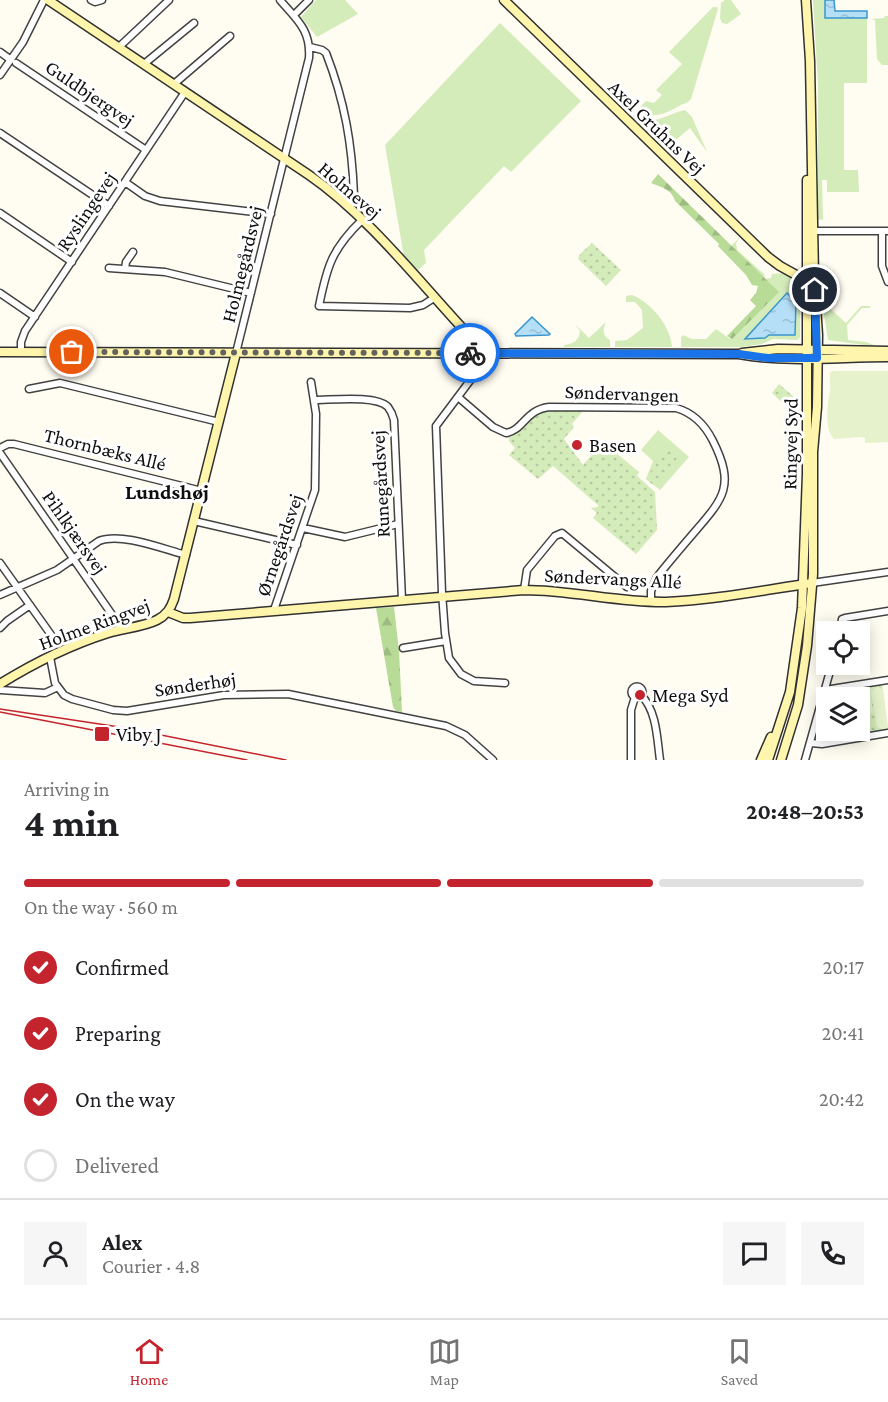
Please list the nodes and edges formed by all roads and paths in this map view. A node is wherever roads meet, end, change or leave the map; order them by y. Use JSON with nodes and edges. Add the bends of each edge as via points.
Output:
{"nodes":[{"id":1,"x":44,"y":0,"type":"edge"},
{"id":2,"x":48,"y":0,"type":"edge"},
{"id":3,"x":91,"y":0,"type":"edge"},
{"id":4,"x":102,"y":0,"type":"edge"},
{"id":5,"x":169,"y":0,"type":"edge"},
{"id":6,"x":280,"y":0,"type":"edge"},
{"id":7,"x":309,"y":0,"type":"edge"},
{"id":8,"x":504,"y":0,"type":"edge"},
{"id":9,"x":806,"y":0,"type":"edge"},
{"id":10,"x":294,"y":15,"type":"junction"},
{"id":11,"x":194,"y":23,"type":"dead end"},
{"id":12,"x":230,"y":36,"type":"dead end"},
{"id":13,"x":118,"y":47,"type":"junction"},
{"id":14,"x":310,"y":47,"type":"junction"},
{"id":15,"x":0,"y":52,"type":"edge"},
{"id":16,"x":13,"y":61,"type":"junction"},
{"id":17,"x":144,"y":64,"type":"junction"},
{"id":18,"x":0,"y":75,"type":"edge"},
{"id":19,"x":174,"y":84,"type":"junction"},
{"id":20,"x":185,"y":92,"type":"junction"},
{"id":21,"x":0,"y":133,"type":"edge"},
{"id":22,"x":146,"y":150,"type":"junction"},
{"id":23,"x":284,"y":158,"type":"junction"},
{"id":24,"x":125,"y":182,"type":"junction"},
{"id":25,"x":109,"y":206,"type":"junction"},
{"id":26,"x":348,"y":207,"type":"junction"},
{"id":27,"x":0,"y":213,"type":"edge"},
{"id":28,"x":271,"y":214,"type":"junction"},
{"id":29,"x":362,"y":220,"type":"junction"},
{"id":30,"x":810,"y":231,"type":"junction"},
{"id":31,"x":885,"y":231,"type":"edge"},
{"id":32,"x":133,"y":252,"type":"dead end"},
{"id":33,"x":72,"y":261,"type":"junction"},
{"id":34,"x":109,"y":268,"type":"dead end"},
{"id":35,"x":125,"y":269,"type":"junction"},
{"id":36,"x":806,"y":277,"type":"junction"},
{"id":37,"x":888,"y":282,"type":"edge"},
{"id":38,"x":0,"y":293,"type":"edge"},
{"id":39,"x":251,"y":293,"type":"junction"},
{"id":40,"x":434,"y":298,"type":"junction"},
{"id":41,"x":816,"y":308,"type":"junction"},
{"id":42,"x":35,"y":317,"type":"junction"},
{"id":43,"x":808,"y":348,"type":"junction"},
{"id":44,"x":818,"y":348,"type":"junction"},
{"id":45,"x":888,"y":351,"type":"edge"},
{"id":46,"x":0,"y":352,"type":"edge"},
{"id":47,"x":21,"y":352,"type":"junction"},
{"id":48,"x":236,"y":353,"type":"junction"},
{"id":49,"x":472,"y":353,"type":"junction"},
{"id":50,"x":739,"y":354,"type":"junction"},
{"id":51,"x":888,"y":357,"type":"edge"},
{"id":52,"x":807,"y":358,"type":"junction"},
{"id":53,"x":817,"y":358,"type":"junction"},
{"id":54,"x":311,"y":382,"type":"dead end"},
{"id":55,"x":29,"y":389,"type":"dead end"},
{"id":56,"x":458,"y":397,"type":"junction"},
{"id":57,"x":315,"y":400,"type":"junction"},
{"id":58,"x":219,"y":423,"type":"junction"},
{"id":59,"x":0,"y":447,"type":"edge"},
{"id":60,"x":0,"y":453,"type":"edge"},
{"id":61,"x":202,"y":491,"type":"junction"},
{"id":62,"x":194,"y":521,"type":"junction"},
{"id":63,"x":399,"y":524,"type":"junction"},
{"id":64,"x":303,"y":528,"type":"junction"},
{"id":65,"x":297,"y":545,"type":"junction"},
{"id":66,"x":186,"y":555,"type":"junction"},
{"id":67,"x":74,"y":559,"type":"junction"},
{"id":68,"x":0,"y":562,"type":"edge"},
{"id":69,"x":888,"y":572,"type":"edge"},
{"id":70,"x":808,"y":584,"type":"junction"},
{"id":71,"x":627,"y":587,"type":"dead end"},
{"id":72,"x":18,"y":588,"type":"junction"},
{"id":73,"x":524,"y":590,"type":"junction"},
{"id":74,"x":0,"y":595,"type":"edge"},
{"id":75,"x":442,"y":597,"type":"junction"},
{"id":76,"x":402,"y":600,"type":"junction"},
{"id":77,"x":651,"y":602,"type":"junction"},
{"id":78,"x":30,"y":605,"type":"junction"},
{"id":79,"x":274,"y":610,"type":"junction"},
{"id":80,"x":888,"y":611,"type":"edge"},
{"id":81,"x":168,"y":612,"type":"junction"},
{"id":82,"x":842,"y":621,"type":"edge"},
{"id":83,"x":0,"y":628,"type":"edge"},
{"id":84,"x":122,"y":629,"type":"junction"},
{"id":85,"x":54,"y":639,"type":"dead end"},
{"id":86,"x":446,"y":641,"type":"junction"},
{"id":87,"x":403,"y":648,"type":"dead end"},
{"id":88,"x":50,"y":657,"type":"junction"},
{"id":89,"x":888,"y":680,"type":"edge"},
{"id":90,"x":505,"y":683,"type":"dead end"},
{"id":91,"x":58,"y":687,"type":"junction"},
{"id":92,"x":844,"y":687,"type":"edge"},
{"id":93,"x":2,"y":688,"type":"edge"},
{"id":94,"x":790,"y":692,"type":"junction"},
{"id":95,"x":816,"y":724,"type":"edge"},
{"id":96,"x":888,"y":733,"type":"edge"},
{"id":97,"x":811,"y":743,"type":"junction"},
{"id":98,"x":493,"y":760,"type":"edge"},
{"id":99,"x":631,"y":760,"type":"edge"},
{"id":100,"x":660,"y":760,"type":"edge"},
{"id":101,"x":761,"y":760,"type":"edge"},
{"id":102,"x":768,"y":760,"type":"edge"},
{"id":103,"x":781,"y":760,"type":"edge"},
{"id":104,"x":806,"y":760,"type":"edge"}],
"edges":[{"from":1,"to":16,"type":"street"},
{"from":2,"to":13,"type":"street","name":"Holmevej"},
{"from":3,"to":4,"type":"street"},
{"from":5,"to":13,"type":"street"},
{"from":6,"to":10,"type":"street"},
{"from":7,"to":10,"type":"street"},
{"from":8,"to":36,"type":"street","name":"Axel Gruhns Vej","via":[[768,257]]},
{"from":9,"to":30,"type":"street","name":"Ringvej Syd"},
{"from":10,"to":14,"type":"street","via":[[306,31]]},
{"from":11,"to":17,"type":"street"},
{"from":12,"to":19,"type":"street"},
{"from":13,"to":17,"type":"street","name":"Holmevej"},
{"from":14,"to":23,"type":"street","name":"Holmegårdsvej"},
{"from":14,"to":26,"type":"street","via":[[326,53],[343,104],[354,195]]},
{"from":15,"to":16,"type":"street","name":"Guldbjergvej"},
{"from":16,"to":18,"type":"street"},
{"from":16,"to":22,"type":"street","name":"Guldbjergvej"},
{"from":17,"to":19,"type":"street","name":"Holmevej"},
{"from":19,"to":20,"type":"street","name":"Holmevej"},
{"from":20,"to":22,"type":"street","name":"Ryslingevej"},
{"from":20,"to":23,"type":"street","name":"Holmevej"},
{"from":21,"to":25,"type":"street"},
{"from":22,"to":24,"type":"street","name":"Ryslingevej"},
{"from":23,"to":26,"type":"street","name":"Holmevej"},
{"from":23,"to":28,"type":"street","name":"Holmegårdsvej"},
{"from":24,"to":25,"type":"street","name":"Ryslingevej"},
{"from":24,"to":28,"type":"street","via":[[160,201]]},
{"from":25,"to":33,"type":"street","name":"Ryslingevej"},
{"from":26,"to":29,"type":"street","name":"Holmevej"},
{"from":27,"to":33,"type":"street"},
{"from":28,"to":39,"type":"street","name":"Holmegårdsvej"},
{"from":29,"to":40,"type":"street","name":"Holmevej"},
{"from":29,"to":40,"type":"street","via":[[334,253],[319,306],[410,308]]},
{"from":30,"to":31,"type":"street"},
{"from":30,"to":36,"type":"street","name":"Ringvej Syd"},
{"from":30,"to":41,"type":"street","name":"Ringvej Syd"},
{"from":31,"to":37,"type":"street","via":[[882,266]]},
{"from":32,"to":35,"type":"street"},
{"from":33,"to":42,"type":"street","name":"Ryslingevej"},
{"from":34,"to":35,"type":"street"},
{"from":35,"to":39,"type":"street","via":[[165,272]]},
{"from":36,"to":41,"type":"street","via":[[810,276]]},
{"from":36,"to":43,"type":"street","name":"Ringvej Syd"},
{"from":38,"to":42,"type":"street"},
{"from":39,"to":48,"type":"street","name":"Holmegårdsvej"},
{"from":40,"to":49,"type":"street","name":"Holmevej","via":[[468,335]]},
{"from":41,"to":44,"type":"street","name":"Ringvej Syd"},
{"from":42,"to":47,"type":"street","name":"Ryslingevej","via":[[22,337]]},
{"from":43,"to":44,"type":"street"},
{"from":43,"to":50,"type":"street"},
{"from":43,"to":52,"type":"street","name":"Ringvej Syd"},
{"from":44,"to":45,"type":"street"},
{"from":44,"to":53,"type":"street","name":"Ringvej Syd"},
{"from":46,"to":47,"type":"street"},
{"from":47,"to":48,"type":"street"},
{"from":48,"to":49,"type":"street"},
{"from":48,"to":58,"type":"street","name":"Holmegårdsvej"},
{"from":49,"to":50,"type":"street"},
{"from":49,"to":56,"type":"street","via":[[472,378]]},
{"from":50,"to":52,"type":"street"},
{"from":51,"to":53,"type":"street"},
{"from":52,"to":53,"type":"street"},
{"from":52,"to":70,"type":"street","name":"Ringvej Syd"},
{"from":53,"to":70,"type":"street","name":"Ringvej Syd"},
{"from":54,"to":57,"type":"street","name":"Ørnegårdsvej"},
{"from":55,"to":58,"type":"street","via":[[60,383]]},
{"from":56,"to":75,"type":"street","via":[[436,426]]},
{"from":56,"to":77,"type":"street","name":"Søndervangen","via":[[506,433],[517,429],[534,412],[549,407],[676,408],[699,420],[723,465],[723,494],[657,577]]},
{"from":57,"to":63,"type":"street","name":"Runegårdsvej","via":[[374,400],[388,407],[394,420]]},
{"from":57,"to":64,"type":"street","name":"Ørnegårdsvej","via":[[315,490]]},
{"from":58,"to":61,"type":"street","name":"Holmegårdsvej"},
{"from":59,"to":61,"type":"street","name":"Thornbæks Allé","via":[[14,444]]},
{"from":60,"to":67,"type":"street","name":"Pihlkjærsvej"},
{"from":61,"to":62,"type":"street","name":"Holmegårdsvej"},
{"from":62,"to":65,"type":"street"},
{"from":62,"to":66,"type":"street","name":"Holmegårdsvej"},
{"from":63,"to":64,"type":"street","via":[[345,537]]},
{"from":63,"to":76,"type":"street","name":"Runegårdsvej"},
{"from":64,"to":65,"type":"street","name":"Ørnegårdsvej"},
{"from":65,"to":79,"type":"street","name":"Ørnegårdsvej"},
{"from":66,"to":67,"type":"street","via":[[113,537],[99,541]]},
{"from":66,"to":81,"type":"street","name":"Holmegårdsvej"},
{"from":67,"to":72,"type":"street"},
{"from":67,"to":84,"type":"street","name":"Pihlkjærsvej"},
{"from":68,"to":72,"type":"street"},
{"from":69,"to":70,"type":"street","name":"Søndervangs Allé"},
{"from":70,"to":77,"type":"street","name":"Søndervangs Allé"},
{"from":70,"to":94,"type":"street","name":"Ringvej Syd"},
{"from":70,"to":103,"type":"street","name":"Ringvej Syd","via":[[807,646],[798,705]]},
{"from":71,"to":73,"type":"street","via":[[562,533],[555,536],[527,570]]},
{"from":72,"to":74,"type":"street"},
{"from":72,"to":78,"type":"street"},
{"from":73,"to":75,"type":"street","name":"Søndervangs Allé"},
{"from":73,"to":77,"type":"street","name":"Søndervangs Allé"},
{"from":75,"to":76,"type":"street","name":"Søndervangs Allé"},
{"from":75,"to":86,"type":"street"},
{"from":76,"to":79,"type":"street","name":"Søndervangs Allé"},
{"from":78,"to":83,"type":"street"},
{"from":78,"to":85,"type":"street"},
{"from":79,"to":81,"type":"street","name":"Søndervangs Allé","via":[[190,618]]},
{"from":80,"to":82,"type":"street"},
{"from":81,"to":84,"type":"street","name":"Holme Ringvej","via":[[154,621]]},
{"from":84,"to":88,"type":"street","name":"Holme Ringvej"},
{"from":86,"to":87,"type":"street"},
{"from":86,"to":90,"type":"street","via":[[450,662],[461,674],[474,681]]},
{"from":88,"to":91,"type":"street"},
{"from":88,"to":93,"type":"street","name":"Holme Ringvej"},
{"from":89,"to":92,"type":"street"},
{"from":91,"to":93,"type":"street","via":[[45,693]]},
{"from":91,"to":98,"type":"street","name":"Sønderhøj","via":[[72,699],[120,711],[224,695],[265,693],[303,697],[453,728]]},
{"from":94,"to":101,"type":"street"},
{"from":94,"to":102,"type":"street","name":"Ringvej Syd"},
{"from":95,"to":97,"type":"street"},
{"from":96,"to":97,"type":"street"},
{"from":97,"to":104,"type":"street"},
{"from":99,"to":100,"type":"street","via":[[631,707],[638,696],[648,703],[652,713]]}]}
